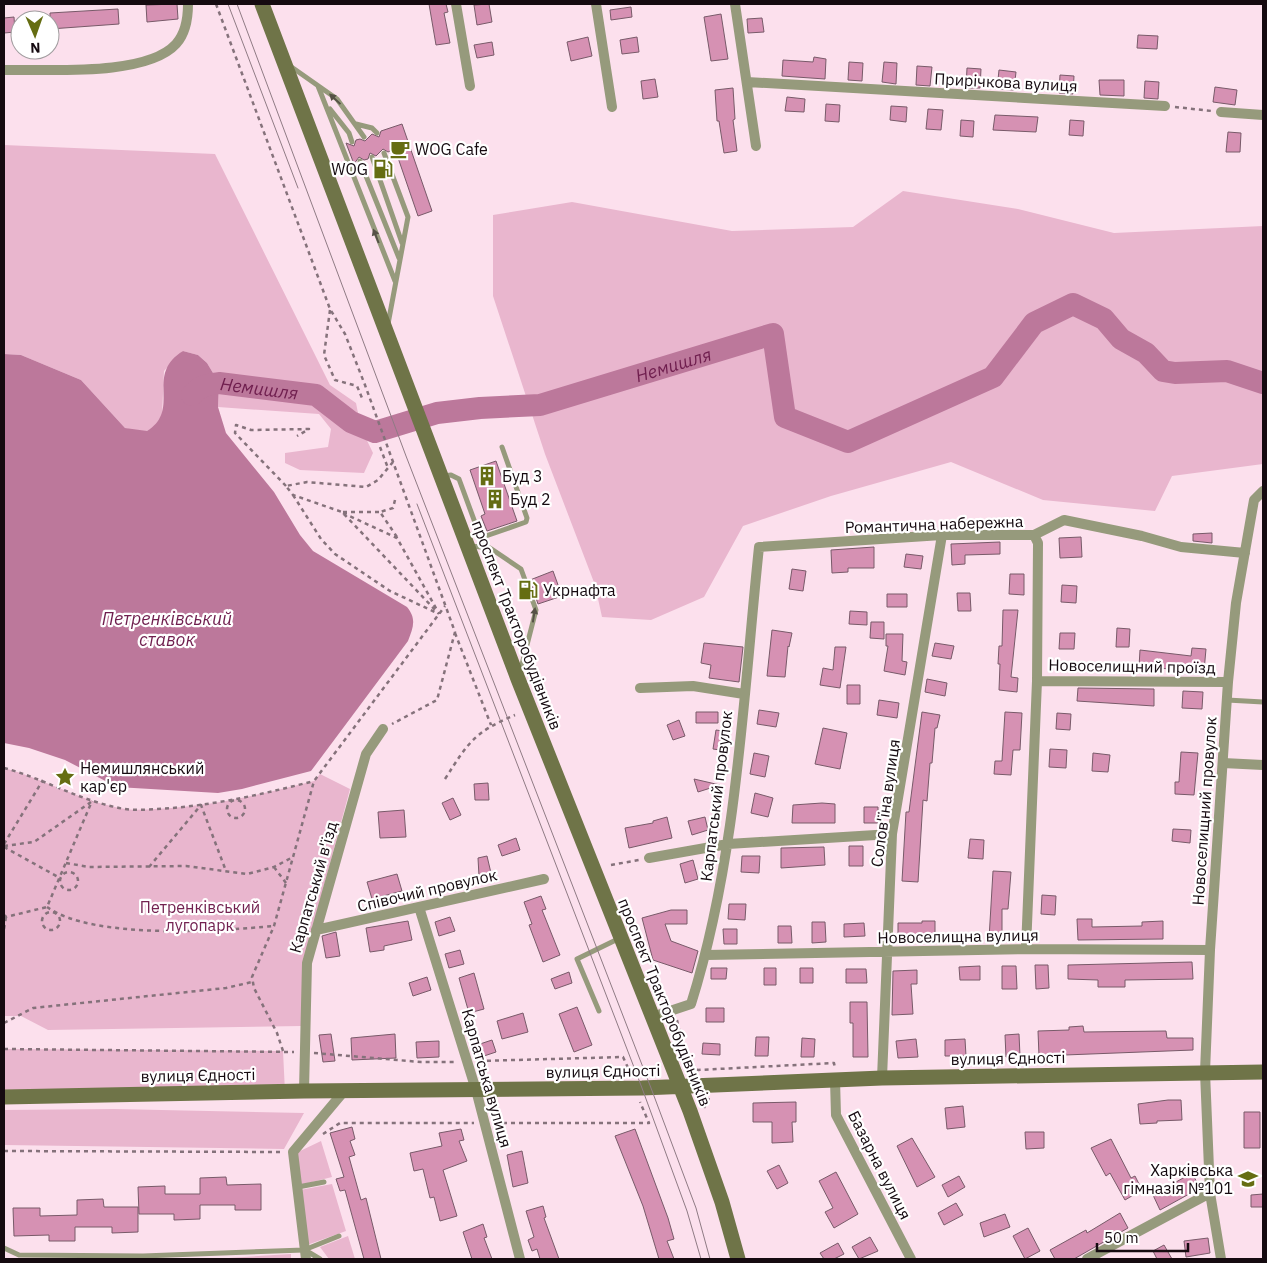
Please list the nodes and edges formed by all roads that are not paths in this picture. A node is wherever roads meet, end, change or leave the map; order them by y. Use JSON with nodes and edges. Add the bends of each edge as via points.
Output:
{"nodes":[{"id":1,"x":188,"y":4,"type":"edge"},
{"id":2,"x":262,"y":4,"type":"edge"},
{"id":3,"x":456,"y":4,"type":"edge"},
{"id":4,"x":596,"y":4,"type":"edge"},
{"id":5,"x":735,"y":4,"type":"edge"},
{"id":6,"x":284,"y":61,"type":"junction"},
{"id":7,"x":4,"y":70,"type":"edge"},
{"id":8,"x":747,"y":82,"type":"junction"},
{"id":9,"x":318,"y":86,"type":"junction"},
{"id":10,"x":470,"y":86,"type":"dead end"},
{"id":11,"x":325,"y":103,"type":"junction"},
{"id":12,"x":1165,"y":106,"type":"road end"},
{"id":13,"x":612,"y":107,"type":"dead end"},
{"id":14,"x":1221,"y":112,"type":"road end"},
{"id":15,"x":1263,"y":116,"type":"edge"},
{"id":16,"x":356,"y":124,"type":"junction"},
{"id":17,"x":377,"y":133,"type":"dead end"},
{"id":18,"x":364,"y":138,"type":"dead end"},
{"id":19,"x":352,"y":142,"type":"dead end"},
{"id":20,"x":756,"y":146,"type":"dead end"},
{"id":21,"x":384,"y":153,"type":"dead end"},
{"id":22,"x":372,"y":157,"type":"dead end"},
{"id":23,"x":360,"y":161,"type":"dead end"},
{"id":24,"x":402,"y":243,"type":"junction"},
{"id":25,"x":400,"y":259,"type":"junction"},
{"id":26,"x":395,"y":281,"type":"junction"},
{"id":27,"x":387,"y":337,"type":"junction"},
{"id":28,"x":502,"y":447,"type":"dead end"},
{"id":29,"x":1263,"y":491,"type":"edge"},
{"id":30,"x":942,"y":535,"type":"junction"},
{"id":31,"x":1034,"y":535,"type":"junction"},
{"id":32,"x":474,"y":542,"type":"junction"},
{"id":33,"x":484,"y":547,"type":"junction"},
{"id":34,"x":759,"y":547,"type":"joint"},
{"id":35,"x":1245,"y":553,"type":"junction"},
{"id":36,"x":518,"y":679,"type":"junction"},
{"id":37,"x":1037,"y":681,"type":"junction"},
{"id":38,"x":1228,"y":682,"type":"junction"},
{"id":39,"x":640,"y":688,"type":"dead end"},
{"id":40,"x":744,"y":694,"type":"junction"},
{"id":41,"x":1227,"y":700,"type":"junction"},
{"id":42,"x":1263,"y":702,"type":"edge"},
{"id":43,"x":383,"y":729,"type":"road end"},
{"id":44,"x":1223,"y":763,"type":"junction"},
{"id":45,"x":1263,"y":765,"type":"edge"},
{"id":46,"x":892,"y":834,"type":"junction"},
{"id":47,"x":728,"y":844,"type":"junction"},
{"id":48,"x":649,"y":858,"type":"dead end"},
{"id":49,"x":544,"y":879,"type":"dead end"},
{"id":50,"x":419,"y":907,"type":"junction"},
{"id":51,"x":316,"y":930,"type":"junction"},
{"id":52,"x":620,"y":938,"type":"junction"},
{"id":53,"x":1026,"y":949,"type":"junction"},
{"id":54,"x":1210,"y":950,"type":"junction"},
{"id":55,"x":886,"y":952,"type":"junction"},
{"id":56,"x":706,"y":955,"type":"junction"},
{"id":57,"x":599,"y":1011,"type":"dead end"},
{"id":58,"x":652,"y":1017,"type":"junction"},
{"id":59,"x":1204,"y":1072,"type":"junction"},
{"id":60,"x":1263,"y":1072,"type":"edge"},
{"id":61,"x":882,"y":1078,"type":"junction"},
{"id":62,"x":835,"y":1080,"type":"junction"},
{"id":63,"x":678,"y":1086,"type":"junction"},
{"id":64,"x":345,"y":1090,"type":"junction"},
{"id":65,"x":476,"y":1090,"type":"junction"},
{"id":66,"x":304,"y":1091,"type":"junction"},
{"id":67,"x":4,"y":1097,"type":"edge"},
{"id":68,"x":324,"y":1182,"type":"dead end"},
{"id":69,"x":297,"y":1187,"type":"junction"},
{"id":70,"x":1210,"y":1193,"type":"junction"},
{"id":71,"x":339,"y":1236,"type":"dead end"},
{"id":72,"x":4,"y":1248,"type":"edge"},
{"id":73,"x":305,"y":1255,"type":"edge"},
{"id":74,"x":320,"y":1259,"type":"edge"},
{"id":75,"x":520,"y":1259,"type":"edge"},
{"id":76,"x":738,"y":1259,"type":"edge"},
{"id":77,"x":911,"y":1259,"type":"edge"},
{"id":78,"x":1087,"y":1259,"type":"edge"},
{"id":79,"x":1221,"y":1259,"type":"edge"}],
"edges":[{"from":1,"to":7,"type":"street","via":[[184,31],[176,44],[162,55],[143,63],[103,68]]},
{"from":2,"to":6,"type":"main road","name":"проспект Тракторобудівників"},
{"from":3,"to":10,"type":"street"},
{"from":4,"to":13,"type":"street"},
{"from":5,"to":8,"type":"street"},
{"from":6,"to":9,"type":"lane"},
{"from":6,"to":27,"type":"main road","name":"проспект Тракторобудівників"},
{"from":8,"to":12,"type":"street","name":"Прирічкова вулиця"},
{"from":8,"to":20,"type":"street"},
{"from":9,"to":11,"type":"lane"},
{"from":16,"to":9,"type":"lane","one_way":true,"via":[[337,99]]},
{"from":11,"to":19,"type":"lane","via":[[349,133]]},
{"from":26,"to":11,"type":"lane","one_way":true},
{"from":14,"to":15,"type":"street"},
{"from":16,"to":17,"type":"lane","via":[[372,128]]},
{"from":16,"to":18,"type":"lane"},
{"from":21,"to":24,"type":"lane","via":[[408,217]]},
{"from":22,"to":24,"type":"lane"},
{"from":23,"to":25,"type":"lane"},
{"from":24,"to":25,"type":"lane"},
{"from":25,"to":26,"type":"lane"},
{"from":26,"to":27,"type":"lane"},
{"from":27,"to":32,"type":"main road","name":"проспект Тракторобудівників","via":[[441,476]]},
{"from":28,"to":32,"type":"lane","via":[[526,522]]},
{"from":29,"to":35,"type":"street","via":[[1254,500]]},
{"from":30,"to":31,"type":"street","name":"Романтична набережна"},
{"from":30,"to":34,"type":"street","name":"Романтична набережна"},
{"from":30,"to":46,"type":"street","name":"Солов'їна вулиця"},
{"from":31,"to":35,"type":"street","name":"Романтична набережна","via":[[1064,520],[1181,547]]},
{"from":31,"to":37,"type":"street","via":[[1038,543]]},
{"from":32,"to":33,"type":"lane"},
{"from":32,"to":33,"type":"lane"},
{"from":32,"to":36,"type":"main road","name":"проспект Тракторобудівників"},
{"from":36,"to":33,"type":"lane","one_way":true,"via":[[536,610],[521,569]]},
{"from":34,"to":40,"type":"street","name":"Карпатський провулок"},
{"from":35,"to":38,"type":"street","name":"Новоселищний провулок"},
{"from":36,"to":52,"type":"main road","name":"проспект Тракторобудівників"},
{"from":37,"to":38,"type":"street","name":"Новоселищний проїзд"},
{"from":37,"to":53,"type":"street"},
{"from":38,"to":41,"type":"street","name":"Новоселищний провулок"},
{"from":39,"to":40,"type":"street","via":[[693,686]]},
{"from":40,"to":47,"type":"street","name":"Карпатський провулок"},
{"from":41,"to":42,"type":"lane"},
{"from":41,"to":44,"type":"street","name":"Новоселищний провулок"},
{"from":43,"to":51,"type":"street","name":"Карпатський в'їзд","via":[[366,754]]},
{"from":44,"to":45,"type":"street"},
{"from":44,"to":54,"type":"street","name":"Новоселищний провулок"},
{"from":46,"to":47,"type":"street"},
{"from":46,"to":55,"type":"street","name":"Солов'їна вулиця"},
{"from":47,"to":48,"type":"street"},
{"from":47,"to":56,"type":"street","name":"Карпатський провулок"},
{"from":49,"to":50,"type":"street","name":"Співочий провулок"},
{"from":50,"to":51,"type":"street","name":"Співочий провулок"},
{"from":50,"to":65,"type":"street","name":"Карпатська вулиця"},
{"from":51,"to":66,"type":"street","name":"Карпатський в'їзд","via":[[307,963]]},
{"from":52,"to":57,"type":"lane","via":[[577,959]]},
{"from":52,"to":58,"type":"main road","name":"проспект Тракторобудівників"},
{"from":53,"to":54,"type":"street","name":"Новоселищна вулиця"},
{"from":53,"to":55,"type":"street","name":"Новоселищна вулиця"},
{"from":54,"to":59,"type":"street","name":"Новоселищний провулок"},
{"from":55,"to":56,"type":"street","name":"Новоселищна вулиця"},
{"from":55,"to":61,"type":"street","name":"Солов'їна вулиця"},
{"from":56,"to":58,"type":"street","name":"Карпатський провулок","via":[[690,1004]]},
{"from":58,"to":63,"type":"main road","name":"проспект Тракторобудівників"},
{"from":59,"to":60,"type":"main road","name":"вулиця Єдності"},
{"from":59,"to":61,"type":"main road","name":"вулиця Єдності"},
{"from":59,"to":70,"type":"street","name":"Новоселищний провулок"},
{"from":61,"to":62,"type":"main road","name":"вулиця Єдності"},
{"from":62,"to":63,"type":"main road","name":"вулиця Єдності"},
{"from":62,"to":77,"type":"street","name":"Базарна вулиця","via":[[836,1115]]},
{"from":63,"to":65,"type":"main road","name":"вулиця Єдності"},
{"from":63,"to":76,"type":"main road","name":"проспект Тракторобудівників","via":[[722,1202]]},
{"from":64,"to":65,"type":"main road","name":"вулиця Єдності"},
{"from":64,"to":66,"type":"main road","name":"вулиця Єдності"},
{"from":64,"to":69,"type":"street","via":[[293,1152]]},
{"from":65,"to":75,"type":"street","name":"Карпатська вулиця"},
{"from":66,"to":67,"type":"main road","name":"вулиця Єдності"},
{"from":68,"to":69,"type":"lane"},
{"from":69,"to":73,"type":"street"},
{"from":70,"to":78,"type":"street"},
{"from":70,"to":79,"type":"street","name":"Новоселищний провулок"},
{"from":71,"to":73,"type":"lane"},
{"from":72,"to":73,"type":"lane","via":[[19,1255]]},
{"from":73,"to":74,"type":"lane"}]}
